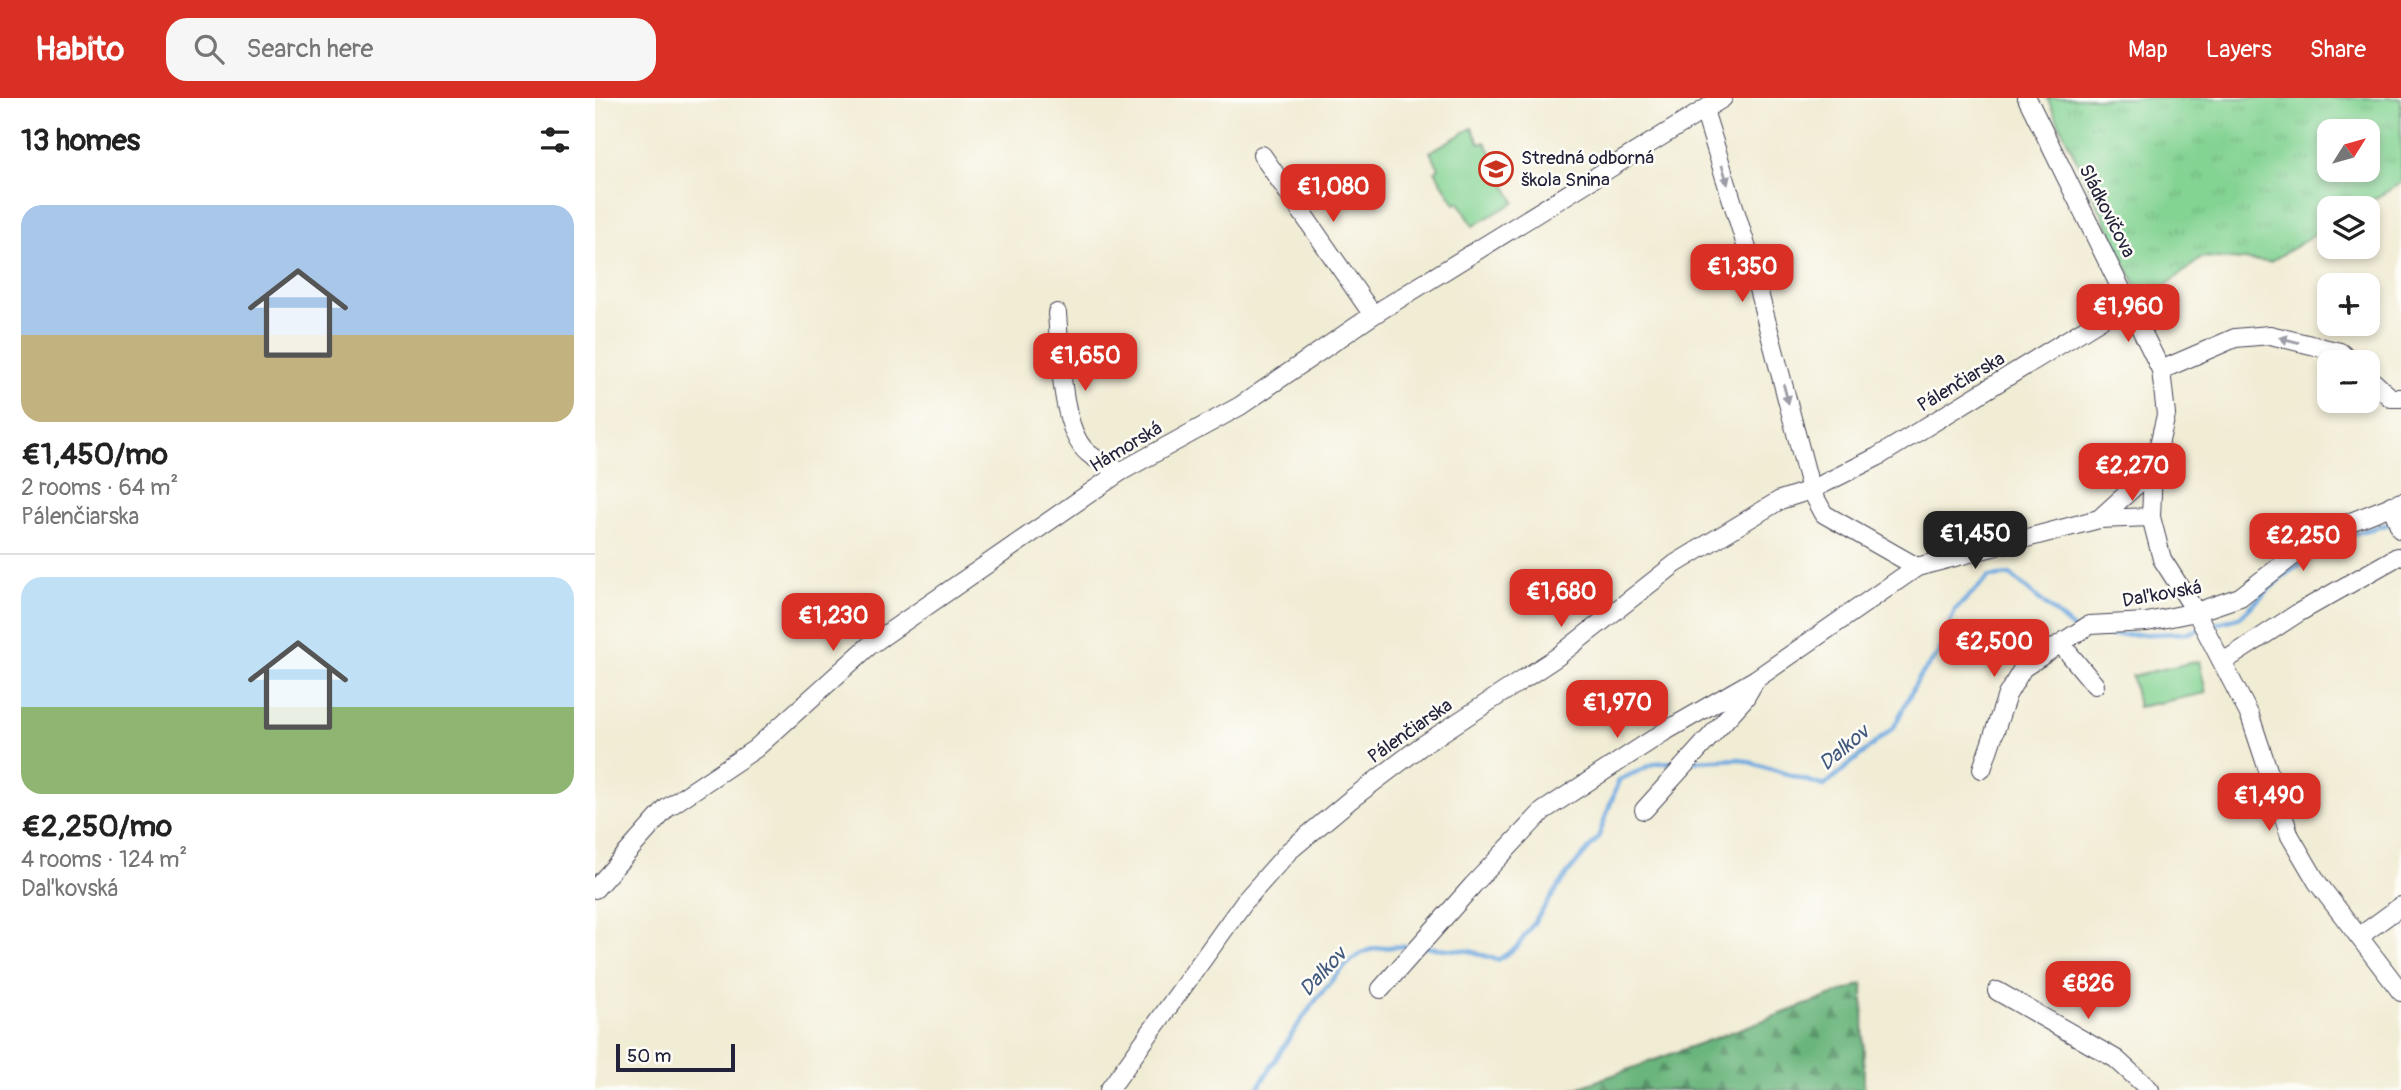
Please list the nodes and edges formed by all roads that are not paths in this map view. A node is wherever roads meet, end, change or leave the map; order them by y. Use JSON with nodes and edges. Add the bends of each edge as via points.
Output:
{"nodes":[{"id":1,"x":1723,"y":98,"type":"edge"},
{"id":2,"x":2027,"y":98,"type":"edge"},
{"id":3,"x":1704,"y":110,"type":"junction"},
{"id":4,"x":1262,"y":155,"type":"dead end"},
{"id":5,"x":2129,"y":302,"type":"junction"},
{"id":6,"x":1057,"y":313,"type":"dead end"},
{"id":7,"x":1373,"y":315,"type":"junction"},
{"id":8,"x":2332,"y":350,"type":"edge"},
{"id":9,"x":2161,"y":370,"type":"junction"},
{"id":10,"x":2380,"y":388,"type":"edge"},
{"id":11,"x":2401,"y":398,"type":"edge"},
{"id":12,"x":2153,"y":470,"type":"junction"},
{"id":13,"x":1121,"y":472,"type":"junction"},
{"id":14,"x":1811,"y":490,"type":"junction"},
{"id":15,"x":2397,"y":513,"type":"edge"},
{"id":16,"x":2151,"y":517,"type":"junction"},
{"id":17,"x":2099,"y":519,"type":"junction"},
{"id":18,"x":2397,"y":557,"type":"dead end"},
{"id":19,"x":1917,"y":567,"type":"junction"},
{"id":20,"x":2201,"y":622,"type":"junction"},
{"id":21,"x":2065,"y":641,"type":"junction"},
{"id":22,"x":2223,"y":662,"type":"junction"},
{"id":23,"x":1756,"y":679,"type":"junction"},
{"id":24,"x":2095,"y":685,"type":"dead end"},
{"id":25,"x":1982,"y":769,"type":"dead end"},
{"id":26,"x":1644,"y":810,"type":"dead end"},
{"id":27,"x":595,"y":889,"type":"edge"},
{"id":28,"x":2401,"y":906,"type":"edge"},
{"id":29,"x":2360,"y":936,"type":"junction"},
{"id":30,"x":1381,"y":989,"type":"dead end"},
{"id":31,"x":1997,"y":991,"type":"dead end"},
{"id":32,"x":2401,"y":992,"type":"edge"},
{"id":33,"x":1108,"y":1090,"type":"edge"},
{"id":34,"x":2150,"y":1090,"type":"edge"}],
"edges":[{"from":1,"to":3,"type":"street","name":"Hámorská"},
{"from":2,"to":5,"type":"street","name":"Sládkovičova"},
{"from":3,"to":7,"type":"street","name":"Hámorská"},
{"from":3,"to":14,"type":"street","one_way":true,"via":[[1749,255]]},
{"from":4,"to":7,"type":"street"},
{"from":5,"to":9,"type":"street","name":"Sládkovičova"},
{"from":5,"to":14,"type":"street","name":"Pálenčiarska","via":[[1956,411]]},
{"from":6,"to":13,"type":"street","via":[[1072,428],[1086,452]]},
{"from":7,"to":13,"type":"street","name":"Hámorská","via":[[1240,406]]},
{"from":8,"to":9,"type":"street","one_way":true,"via":[[2270,335],[2235,338]]},
{"from":9,"to":12,"type":"street","name":"Sládkovičova","via":[[2165,415]]},
{"from":10,"to":11,"type":"street","via":[[2391,398]]},
{"from":12,"to":16,"type":"street","name":"Sládkovičova"},
{"from":12,"to":17,"type":"street"},
{"from":13,"to":27,"type":"street","name":"Hámorská","via":[[869,646],[755,749],[667,808]]},
{"from":14,"to":19,"type":"street","via":[[1824,514]]},
{"from":14,"to":33,"type":"street","name":"Pálenčiarska","via":[[1780,500],[1675,564],[1557,657],[1420,747],[1289,851],[1244,902]]},
{"from":15,"to":20,"type":"street","name":"Daľkovská","via":[[2323,533]]},
{"from":16,"to":17,"type":"street"},
{"from":16,"to":20,"type":"street","name":"Sládkovičova","via":[[2162,559]]},
{"from":17,"to":19,"type":"street"},
{"from":18,"to":22,"type":"street"},
{"from":19,"to":23,"type":"street"},
{"from":20,"to":21,"type":"street","name":"Daľkovská","via":[[2086,628]]},
{"from":20,"to":22,"type":"street","name":"Sládkovičova"},
{"from":21,"to":24,"type":"street"},
{"from":21,"to":25,"type":"street","name":"Daľkovská","via":[[2022,668],[2007,695]]},
{"from":22,"to":29,"type":"street","name":"Sládkovičova","via":[[2250,716],[2290,836],[2317,882]]},
{"from":23,"to":26,"type":"street","via":[[1745,698]]},
{"from":23,"to":30,"type":"street","via":[[1543,811]]},
{"from":28,"to":29,"type":"street"},
{"from":29,"to":32,"type":"street","name":"Sládkovičova"},
{"from":31,"to":34,"type":"street","via":[[2116,1059]]}]}
